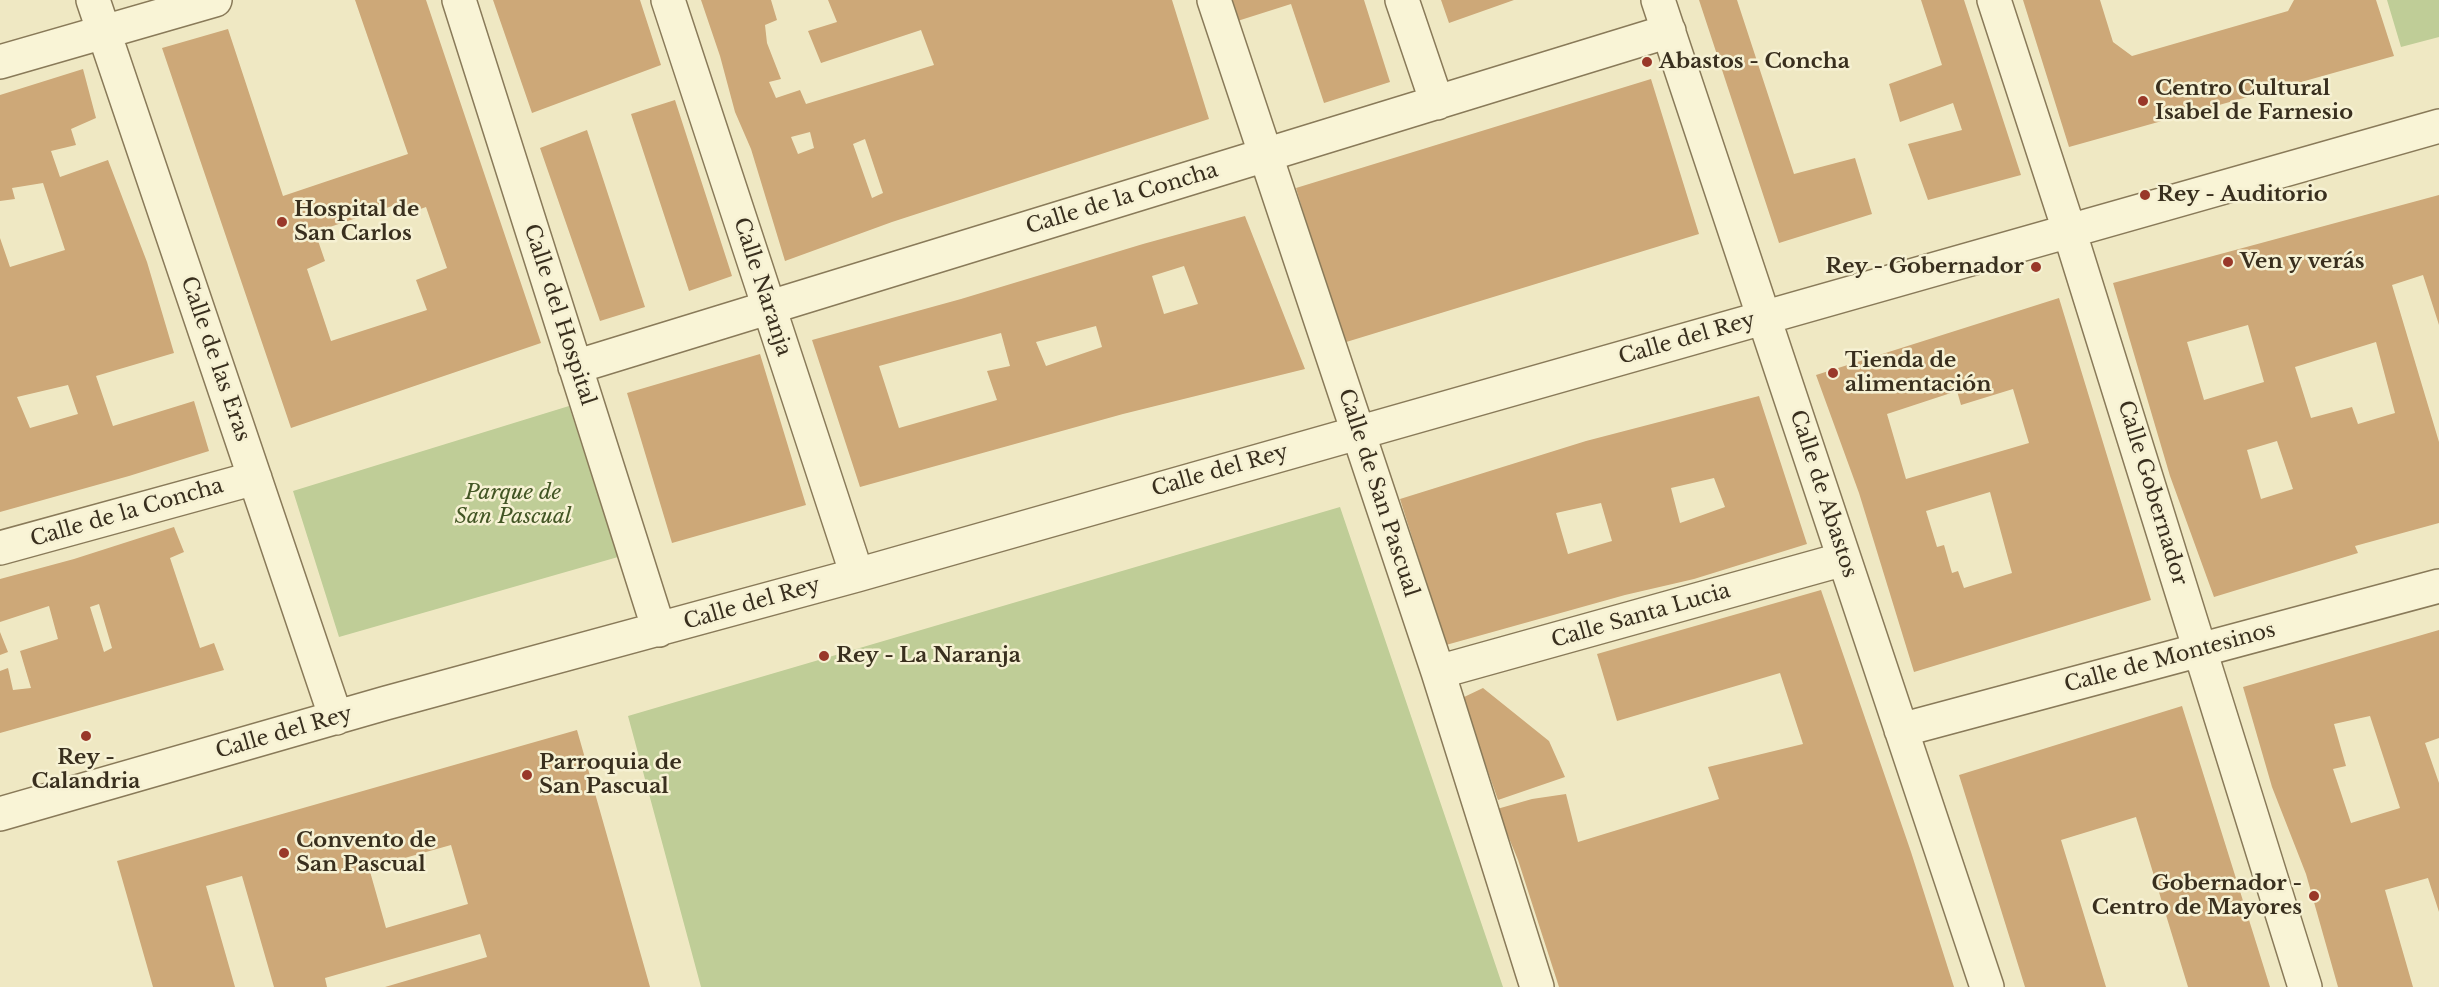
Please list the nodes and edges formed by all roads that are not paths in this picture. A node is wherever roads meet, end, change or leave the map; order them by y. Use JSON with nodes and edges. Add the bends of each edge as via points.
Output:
{"nodes":[{"id":1,"x":93,"y":0,"type":"edge"},
{"id":2,"x":215,"y":0,"type":"edge"},
{"id":3,"x":459,"y":0,"type":"edge"},
{"id":4,"x":668,"y":0,"type":"edge"},
{"id":5,"x":1214,"y":0,"type":"edge"},
{"id":6,"x":1402,"y":0,"type":"edge"},
{"id":7,"x":1658,"y":0,"type":"edge"},
{"id":8,"x":1994,"y":0,"type":"edge"},
{"id":9,"x":1669,"y":31,"type":"junction"},
{"id":10,"x":104,"y":32,"type":"junction"},
{"id":11,"x":0,"y":62,"type":"edge"},
{"id":12,"x":1437,"y":103,"type":"junction"},
{"id":13,"x":2439,"y":126,"type":"edge"},
{"id":14,"x":1266,"y":155,"type":"junction"},
{"id":15,"x":2070,"y":230,"type":"junction"},
{"id":16,"x":769,"y":308,"type":"junction"},
{"id":17,"x":1764,"y":317,"type":"junction"},
{"id":18,"x":576,"y":367,"type":"junction"},
{"id":19,"x":1358,"y":432,"type":"junction"},
{"id":20,"x":255,"y":478,"type":"junction"},
{"id":21,"x":0,"y":548,"type":"edge"},
{"id":22,"x":1844,"y":559,"type":"junction"},
{"id":23,"x":857,"y":575,"type":"junction"},
{"id":24,"x":2439,"y":585,"type":"edge"},
{"id":25,"x":659,"y":630,"type":"junction"},
{"id":26,"x":2201,"y":650,"type":"junction"},
{"id":27,"x":1438,"y":672,"type":"junction"},
{"id":28,"x":336,"y":718,"type":"junction"},
{"id":29,"x":1901,"y":730,"type":"junction"},
{"id":30,"x":0,"y":814,"type":"edge"},
{"id":31,"x":1537,"y":987,"type":"edge"},
{"id":32,"x":1987,"y":987,"type":"edge"},
{"id":33,"x":2305,"y":987,"type":"edge"}],
"edges":[{"from":1,"to":10,"type":"street","name":"Calle de las Eras"},
{"from":2,"to":10,"type":"street"},
{"from":3,"to":18,"type":"street","name":"Calle del Hospital"},
{"from":4,"to":16,"type":"street","name":"Calle Naranja"},
{"from":5,"to":14,"type":"street","name":"Calle de San Pascual"},
{"from":6,"to":12,"type":"street"},
{"from":7,"to":9,"type":"street","name":"Calle de Abastos"},
{"from":8,"to":15,"type":"street","name":"Calle Gobernador"},
{"from":9,"to":12,"type":"street","name":"Calle de la Concha"},
{"from":9,"to":17,"type":"street","name":"Calle de Abastos"},
{"from":10,"to":11,"type":"street"},
{"from":10,"to":20,"type":"street","name":"Calle de las Eras"},
{"from":12,"to":14,"type":"street","name":"Calle de la Concha"},
{"from":13,"to":15,"type":"street","name":"Calle del Rey"},
{"from":14,"to":16,"type":"street","name":"Calle de la Concha"},
{"from":14,"to":19,"type":"street","name":"Calle de San Pascual"},
{"from":15,"to":17,"type":"street","name":"Calle del Rey"},
{"from":15,"to":26,"type":"street","name":"Calle Gobernador"},
{"from":16,"to":18,"type":"street","name":"Calle de la Concha"},
{"from":16,"to":23,"type":"street","name":"Calle Naranja"},
{"from":17,"to":19,"type":"street","name":"Calle del Rey"},
{"from":17,"to":22,"type":"street","name":"Calle de Abastos"},
{"from":18,"to":25,"type":"street","name":"Calle del Hospital"},
{"from":19,"to":23,"type":"street","name":"Calle del Rey"},
{"from":19,"to":27,"type":"street","name":"Calle de San Pascual"},
{"from":20,"to":21,"type":"street","name":"Calle de la Concha"},
{"from":20,"to":28,"type":"street","name":"Calle de las Eras"},
{"from":22,"to":27,"type":"street","name":"Calle Santa Lucia"},
{"from":22,"to":29,"type":"street","name":"Calle de Abastos"},
{"from":23,"to":25,"type":"street","name":"Calle del Rey"},
{"from":24,"to":26,"type":"street","name":"Calle de Montesinos"},
{"from":25,"to":28,"type":"street","name":"Calle del Rey"},
{"from":26,"to":29,"type":"street","name":"Calle de Montesinos"},
{"from":26,"to":33,"type":"street","name":"Calle Gobernador"},
{"from":27,"to":31,"type":"street","name":"Calle de San Pascual"},
{"from":28,"to":30,"type":"street","name":"Calle del Rey"},
{"from":29,"to":32,"type":"street","name":"Calle de Abastos"}]}
